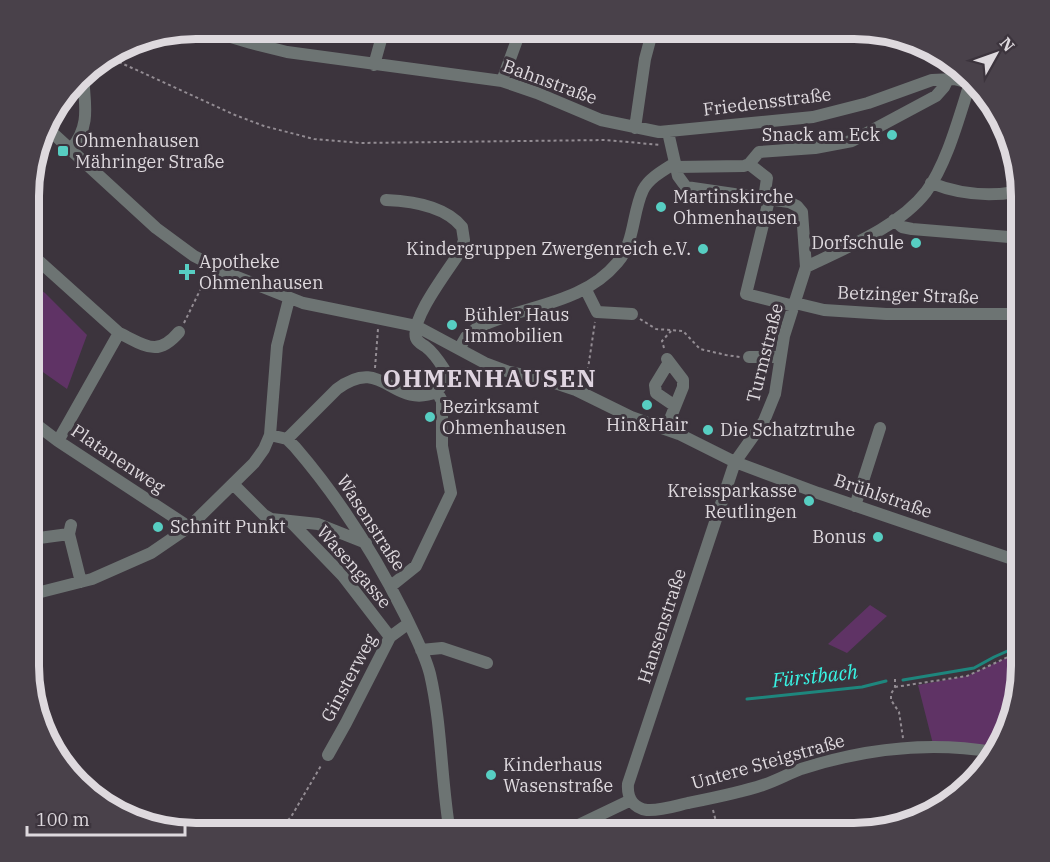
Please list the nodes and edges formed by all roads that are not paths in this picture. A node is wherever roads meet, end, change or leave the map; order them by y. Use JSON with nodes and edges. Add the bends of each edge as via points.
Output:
{"nodes":[{"id":1,"x":239,"y":39,"type":"edge"},
{"id":2,"x":381,"y":39,"type":"edge"},
{"id":3,"x":517,"y":39,"type":"edge"},
{"id":4,"x":650,"y":39,"type":"edge"},
{"id":5,"x":374,"y":65,"type":"junction"},
{"id":6,"x":948,"y":79,"type":"junction"},
{"id":7,"x":959,"y":79,"type":"edge"},
{"id":8,"x":502,"y":81,"type":"junction"},
{"id":9,"x":83,"y":87,"type":"edge"},
{"id":10,"x":968,"y":88,"type":"edge"},
{"id":11,"x":635,"y":128,"type":"junction"},
{"id":12,"x":53,"y":133,"type":"edge"},
{"id":13,"x":669,"y":138,"type":"junction"},
{"id":14,"x":71,"y":148,"type":"junction"},
{"id":15,"x":749,"y":164,"type":"junction"},
{"id":16,"x":675,"y":165,"type":"junction"},
{"id":17,"x":931,"y":183,"type":"junction"},
{"id":18,"x":1011,"y":192,"type":"edge"},
{"id":19,"x":767,"y":199,"type":"junction"},
{"id":20,"x":386,"y":200,"type":"dead end"},
{"id":21,"x":894,"y":220,"type":"junction"},
{"id":22,"x":1011,"y":237,"type":"edge"},
{"id":23,"x":39,"y":261,"type":"edge"},
{"id":24,"x":806,"y":267,"type":"junction"},
{"id":25,"x":586,"y":290,"type":"junction"},
{"id":26,"x":289,"y":299,"type":"junction"},
{"id":27,"x":795,"y":305,"type":"junction"},
{"id":28,"x":632,"y":314,"type":"road end"},
{"id":29,"x":1011,"y":314,"type":"edge"},
{"id":30,"x":416,"y":326,"type":"junction"},
{"id":31,"x":179,"y":332,"type":"road end"},
{"id":32,"x":119,"y":333,"type":"junction"},
{"id":33,"x":459,"y":349,"type":"junction"},
{"id":34,"x":749,"y":357,"type":"road end"},
{"id":35,"x":780,"y":357,"type":"junction"},
{"id":36,"x":437,"y":392,"type":"junction"},
{"id":37,"x":675,"y":406,"type":"junction"},
{"id":38,"x":39,"y":427,"type":"edge"},
{"id":39,"x":880,"y":428,"type":"dead end"},
{"id":40,"x":666,"y":429,"type":"junction"},
{"id":41,"x":270,"y":435,"type":"junction"},
{"id":42,"x":287,"y":439,"type":"junction"},
{"id":43,"x":58,"y":441,"type":"junction"},
{"id":44,"x":735,"y":462,"type":"junction"},
{"id":45,"x":233,"y":484,"type":"junction"},
{"id":46,"x":855,"y":506,"type":"junction"},
{"id":47,"x":290,"y":521,"type":"junction"},
{"id":48,"x":189,"y":527,"type":"junction"},
{"id":49,"x":39,"y":538,"type":"dead end"},
{"id":50,"x":366,"y":543,"type":"junction"},
{"id":51,"x":1011,"y":559,"type":"edge"},
{"id":52,"x":81,"y":582,"type":"junction"},
{"id":53,"x":391,"y":586,"type":"junction"},
{"id":54,"x":39,"y":592,"type":"edge"},
{"id":55,"x":409,"y":623,"type":"junction"},
{"id":56,"x":390,"y":637,"type":"junction"},
{"id":57,"x":422,"y":650,"type":"junction"},
{"id":58,"x":487,"y":663,"type":"dead end"},
{"id":59,"x":986,"y":751,"type":"edge"},
{"id":60,"x":327,"y":755,"type":"road end"},
{"id":61,"x":631,"y":800,"type":"junction"},
{"id":62,"x":449,"y":823,"type":"edge"},
{"id":63,"x":582,"y":823,"type":"edge"}],
"edges":[{"from":1,"to":5,"type":"street","name":"Bahnstraße","via":[[269,48]]},
{"from":2,"to":5,"type":"street"},
{"from":3,"to":8,"type":"street"},
{"from":4,"to":11,"type":"street"},
{"from":5,"to":8,"type":"street","name":"Bahnstraße"},
{"from":6,"to":7,"type":"street","name":"Friedensstraße"},
{"from":6,"to":13,"type":"street","name":"Friedensstraße","via":[[932,80],[860,106],[813,117]]},
{"from":6,"to":15,"type":"street","via":[[936,96],[852,141],[759,152]]},
{"from":8,"to":11,"type":"street","name":"Bahnstraße","via":[[601,120]]},
{"from":9,"to":14,"type":"street","via":[[85,125]]},
{"from":10,"to":17,"type":"street"},
{"from":11,"to":13,"type":"street","name":"Friedensstraße"},
{"from":12,"to":14,"type":"street","name":"Brühlstraße"},
{"from":13,"to":16,"type":"street"},
{"from":14,"to":26,"type":"street","name":"Brühlstraße","via":[[182,249]]},
{"from":15,"to":16,"type":"street"},
{"from":15,"to":19,"type":"street","via":[[767,178]]},
{"from":16,"to":19,"type":"street","name":"Turmstraße","via":[[686,187]]},
{"from":16,"to":25,"type":"street","via":[[644,188],[626,249],[618,262]]},
{"from":17,"to":18,"type":"street","via":[[977,194]]},
{"from":17,"to":21,"type":"street"},
{"from":19,"to":24,"type":"street","name":"Turmstraße","via":[[789,202],[802,212]]},
{"from":19,"to":27,"type":"street","name":"Betzinger Straße","via":[[746,294]]},
{"from":20,"to":30,"type":"street","via":[[430,207],[462,226],[461,250]]},
{"from":21,"to":22,"type":"street","via":[[912,230]]},
{"from":21,"to":24,"type":"street"},
{"from":23,"to":32,"type":"street"},
{"from":24,"to":27,"type":"street","name":"Turmstraße"},
{"from":25,"to":28,"type":"street","via":[[597,312]]},
{"from":25,"to":33,"type":"street","via":[[482,325],[471,332]]},
{"from":26,"to":30,"type":"street","name":"Brühlstraße"},
{"from":26,"to":41,"type":"street","via":[[277,346]]},
{"from":27,"to":29,"type":"street","name":"Betzinger Straße","via":[[886,315]]},
{"from":27,"to":35,"type":"street","name":"Turmstraße"},
{"from":30,"to":33,"type":"street","name":"Brühlstraße"},
{"from":30,"to":36,"type":"street","via":[[417,341],[435,355],[444,369],[443,383]]},
{"from":31,"to":32,"type":"street","via":[[166,346],[158,348]]},
{"from":32,"to":43,"type":"street"},
{"from":33,"to":40,"type":"street","name":"Brühlstraße","via":[[497,368],[585,394]]},
{"from":34,"to":35,"type":"street"},
{"from":35,"to":44,"type":"street","name":"Turmstraße","via":[[771,409]]},
{"from":36,"to":42,"type":"street","via":[[420,397],[407,395],[375,377],[359,378],[345,384]]},
{"from":36,"to":53,"type":"street","via":[[443,406],[442,446],[451,493],[416,566]]},
{"from":37,"to":37,"type":"street","via":[[683,380],[668,360],[655,385],[656,393]]},
{"from":37,"to":40,"type":"street"},
{"from":38,"to":43,"type":"street","name":"Platanenweg"},
{"from":39,"to":46,"type":"street"},
{"from":40,"to":44,"type":"street","name":"Brühlstraße"},
{"from":41,"to":42,"type":"street"},
{"from":41,"to":45,"type":"street","via":[[260,455]]},
{"from":42,"to":50,"type":"street","name":"Wasenstraße","via":[[325,484]]},
{"from":43,"to":48,"type":"street","name":"Platanenweg"},
{"from":44,"to":46,"type":"street","name":"Brühlstraße"},
{"from":44,"to":61,"type":"street","name":"Hansenstraße","via":[[632,773],[628,789]]},
{"from":45,"to":47,"type":"street","name":"Wasengasse","via":[[264,515]]},
{"from":45,"to":48,"type":"street"},
{"from":46,"to":51,"type":"street","name":"Brühlstraße"},
{"from":47,"to":50,"type":"street","name":"Wasengasse","via":[[318,524]]},
{"from":47,"to":56,"type":"street","name":"Wasengasse","via":[[343,576]]},
{"from":48,"to":52,"type":"street","via":[[151,553]]},
{"from":49,"to":52,"type":"street","via":[[70,530]]},
{"from":50,"to":53,"type":"street","name":"Wasenstraße"},
{"from":52,"to":54,"type":"street"},
{"from":53,"to":55,"type":"street","name":"Wasenstraße"},
{"from":55,"to":56,"type":"street","name":"Ginsterweg"},
{"from":55,"to":57,"type":"street","name":"Wasenstraße"},
{"from":56,"to":60,"type":"street","name":"Ginsterweg"},
{"from":57,"to":58,"type":"street","via":[[442,648]]},
{"from":57,"to":62,"type":"street","name":"Wasenstraße","via":[[435,697]]},
{"from":59,"to":61,"type":"street","name":"Untere Steigstraße","via":[[934,747],[890,749],[801,769],[764,785],[710,799],[647,810]]},
{"from":61,"to":63,"type":"street"}]}
